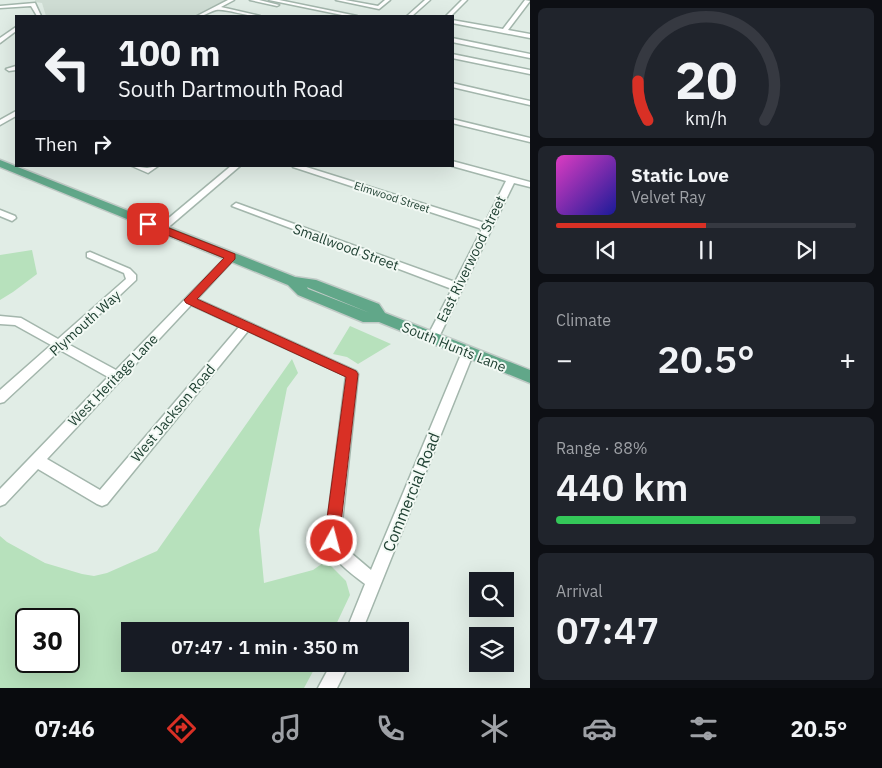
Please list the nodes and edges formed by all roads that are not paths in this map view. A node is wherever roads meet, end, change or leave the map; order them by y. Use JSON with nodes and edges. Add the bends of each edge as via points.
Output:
{"nodes":[{"id":1,"x":232,"y":0,"type":"edge"},
{"id":2,"x":252,"y":0,"type":"edge"},
{"id":3,"x":272,"y":0,"type":"edge"},
{"id":4,"x":338,"y":0,"type":"edge"},
{"id":5,"x":388,"y":0,"type":"edge"},
{"id":6,"x":428,"y":0,"type":"edge"},
{"id":7,"x":465,"y":0,"type":"edge"},
{"id":8,"x":528,"y":0,"type":"edge"},
{"id":9,"x":33,"y":4,"type":"joint"},
{"id":10,"x":0,"y":7,"type":"edge"},
{"id":11,"x":217,"y":8,"type":"junction"},
{"id":12,"x":38,"y":15,"type":"edge"},
{"id":13,"x":202,"y":15,"type":"edge"},
{"id":14,"x":252,"y":15,"type":"edge"},
{"id":15,"x":328,"y":15,"type":"edge"},
{"id":16,"x":349,"y":15,"type":"edge"},
{"id":17,"x":410,"y":15,"type":"edge"},
{"id":18,"x":449,"y":15,"type":"edge"},
{"id":19,"x":454,"y":21,"type":"edge"},
{"id":20,"x":15,"y":29,"type":"edge"},
{"id":21,"x":504,"y":31,"type":"junction"},
{"id":22,"x":454,"y":36,"type":"edge"},
{"id":23,"x":530,"y":36,"type":"edge"},
{"id":24,"x":454,"y":40,"type":"edge"},
{"id":25,"x":0,"y":41,"type":"edge"},
{"id":26,"x":530,"y":50,"type":"edge"},
{"id":27,"x":454,"y":56,"type":"edge"},
{"id":28,"x":530,"y":56,"type":"edge"},
{"id":29,"x":530,"y":72,"type":"edge"},
{"id":30,"x":454,"y":85,"type":"edge"},
{"id":31,"x":530,"y":103,"type":"edge"},
{"id":32,"x":15,"y":114,"type":"edge"},
{"id":33,"x":1,"y":121,"type":"edge"},
{"id":34,"x":454,"y":121,"type":"edge"},
{"id":35,"x":15,"y":125,"type":"edge"},
{"id":36,"x":530,"y":140,"type":"edge"},
{"id":37,"x":0,"y":162,"type":"edge"},
{"id":38,"x":454,"y":164,"type":"edge"},
{"id":39,"x":235,"y":167,"type":"edge"},
{"id":40,"x":297,"y":167,"type":"edge"},
{"id":41,"x":511,"y":180,"type":"junction"},
{"id":42,"x":530,"y":185,"type":"edge"},
{"id":43,"x":236,"y":206,"type":"dead end"},
{"id":44,"x":0,"y":213,"type":"edge"},
{"id":45,"x":12,"y":218,"type":"dead end"},
{"id":46,"x":487,"y":227,"type":"junction"},
{"id":47,"x":161,"y":229,"type":"junction"},
{"id":48,"x":90,"y":254,"type":"dead end"},
{"id":49,"x":231,"y":257,"type":"junction"},
{"id":50,"x":457,"y":287,"type":"junction"},
{"id":51,"x":189,"y":300,"type":"junction"},
{"id":52,"x":0,"y":320,"type":"edge"},
{"id":53,"x":245,"y":326,"type":"junction"},
{"id":54,"x":432,"y":339,"type":"junction"},
{"id":55,"x":61,"y":344,"type":"junction"},
{"id":56,"x":468,"y":352,"type":"junction"},
{"id":57,"x":116,"y":376,"type":"junction"},
{"id":58,"x":529,"y":377,"type":"edge"},
{"id":59,"x":0,"y":398,"type":"edge"},
{"id":60,"x":37,"y":461,"type":"junction"},
{"id":61,"x":0,"y":499,"type":"edge"},
{"id":62,"x":375,"y":582,"type":"junction"},
{"id":63,"x":358,"y":622,"type":"edge"},
{"id":64,"x":336,"y":672,"type":"edge"},
{"id":65,"x":327,"y":688,"type":"edge"}],
"edges":[{"from":1,"to":11,"type":"street"},
{"from":2,"to":15,"type":"street"},
{"from":3,"to":16,"type":"street"},
{"from":4,"to":5,"type":"street","via":[[378,8]]},
{"from":6,"to":17,"type":"street"},
{"from":7,"to":18,"type":"street"},
{"from":8,"to":21,"type":"street"},
{"from":9,"to":10,"type":"street"},
{"from":9,"to":12,"type":"street"},
{"from":11,"to":13,"type":"street"},
{"from":11,"to":14,"type":"street"},
{"from":19,"to":21,"type":"street"},
{"from":20,"to":25,"type":"street"},
{"from":21,"to":23,"type":"street"},
{"from":22,"to":26,"type":"street"},
{"from":24,"to":28,"type":"street"},
{"from":27,"to":29,"type":"street"},
{"from":30,"to":31,"type":"street"},
{"from":32,"to":33,"type":"street"},
{"from":33,"to":35,"type":"street"},
{"from":34,"to":36,"type":"street"},
{"from":37,"to":47,"type":"main road","name":"South Hunts Lane"},
{"from":38,"to":41,"type":"street"},
{"from":39,"to":47,"type":"street"},
{"from":40,"to":46,"type":"street","name":"Elmwood Street"},
{"from":41,"to":42,"type":"street"},
{"from":41,"to":46,"type":"street","name":"East Riverwood Street"},
{"from":43,"to":50,"type":"street","name":"Smallwood Street"},
{"from":44,"to":45,"type":"street"},
{"from":46,"to":50,"type":"street","name":"East Riverwood Street"},
{"from":47,"to":49,"type":"main road","name":"South Hunts Lane"},
{"from":48,"to":55,"type":"street","name":"Plymouth Way","via":[[127,271],[131,280]]},
{"from":49,"to":51,"type":"street","name":"West Heritage Lane"},
{"from":49,"to":54,"type":"main road","name":"South Hunts Lane","via":[[293,282],[303,292]]},
{"from":50,"to":54,"type":"street","name":"East Riverwood Street"},
{"from":51,"to":53,"type":"street"},
{"from":51,"to":57,"type":"street","name":"West Heritage Lane"},
{"from":52,"to":55,"type":"street","via":[[17,321]]},
{"from":53,"to":60,"type":"street","name":"West Jackson Road","via":[[102,499]]},
{"from":53,"to":62,"type":"street","via":[[352,374],[332,541],[346,560]]},
{"from":54,"to":56,"type":"main road","name":"South Hunts Lane"},
{"from":55,"to":57,"type":"street"},
{"from":55,"to":59,"type":"street","name":"Plymouth Way"},
{"from":56,"to":58,"type":"main road","name":"South Hunts Lane"},
{"from":56,"to":62,"type":"street","name":"Commercial Road"},
{"from":57,"to":60,"type":"street","name":"West Heritage Lane"},
{"from":60,"to":61,"type":"street","name":"West Heritage Lane"},
{"from":62,"to":63,"type":"street","name":"Commercial Road"},
{"from":64,"to":65,"type":"street"}]}
